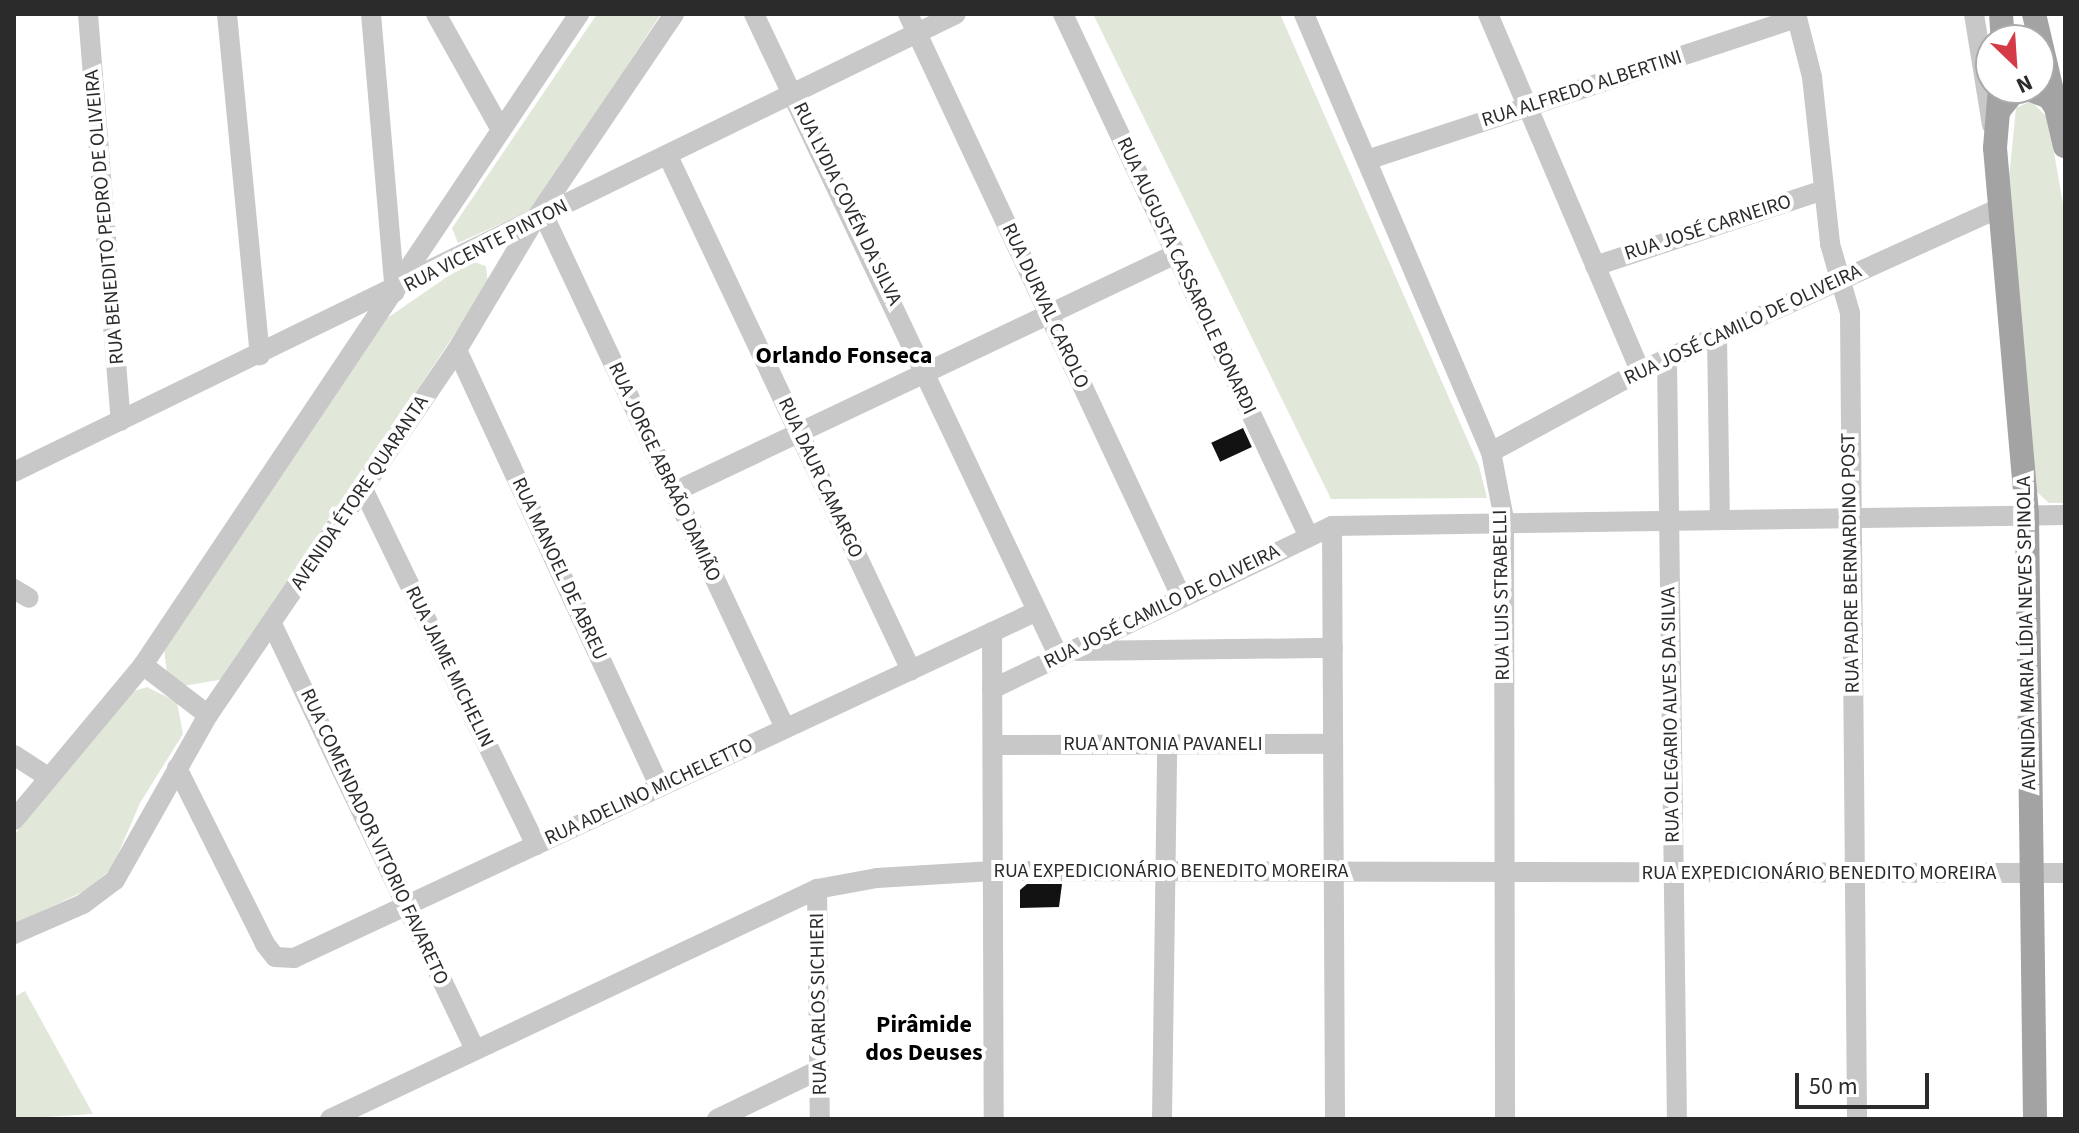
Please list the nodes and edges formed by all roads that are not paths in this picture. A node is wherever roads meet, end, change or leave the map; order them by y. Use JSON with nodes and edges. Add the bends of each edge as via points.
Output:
{"nodes":[{"id":1,"x":88,"y":14,"type":"edge"},
{"id":2,"x":227,"y":14,"type":"edge"},
{"id":3,"x":371,"y":14,"type":"edge"},
{"id":4,"x":436,"y":14,"type":"edge"},
{"id":5,"x":579,"y":14,"type":"edge"},
{"id":6,"x":674,"y":14,"type":"edge"},
{"id":7,"x":754,"y":14,"type":"edge"},
{"id":8,"x":908,"y":14,"type":"edge"},
{"id":9,"x":956,"y":14,"type":"edge"},
{"id":10,"x":1063,"y":14,"type":"edge"},
{"id":11,"x":1304,"y":14,"type":"edge"},
{"id":12,"x":1488,"y":14,"type":"edge"},
{"id":13,"x":1974,"y":14,"type":"edge"},
{"id":14,"x":2034,"y":14,"type":"edge"},
{"id":15,"x":1797,"y":16,"type":"edge"},
{"id":16,"x":917,"y":35,"type":"junction"},
{"id":17,"x":794,"y":95,"type":"junction"},
{"id":18,"x":1999,"y":104,"type":"edge"},
{"id":19,"x":2054,"y":104,"type":"edge"},
{"id":20,"x":1528,"y":107,"type":"junction"},
{"id":21,"x":2057,"y":109,"type":"junction"},
{"id":22,"x":501,"y":130,"type":"junction"},
{"id":23,"x":2065,"y":146,"type":"edge"},
{"id":24,"x":1995,"y":148,"type":"junction"},
{"id":25,"x":668,"y":156,"type":"junction"},
{"id":26,"x":1367,"y":160,"type":"junction"},
{"id":27,"x":1821,"y":191,"type":"junction"},
{"id":28,"x":1999,"y":208,"type":"junction"},
{"id":29,"x":539,"y":218,"type":"junction"},
{"id":30,"x":1176,"y":254,"type":"junction"},
{"id":31,"x":1595,"y":266,"type":"junction"},
{"id":32,"x":1842,"y":279,"type":"junction"},
{"id":33,"x":395,"y":292,"type":"junction"},
{"id":34,"x":1049,"y":315,"type":"junction"},
{"id":35,"x":1717,"y":336,"type":"junction"},
{"id":36,"x":457,"y":350,"type":"junction"},
{"id":37,"x":260,"y":355,"type":"junction"},
{"id":38,"x":1667,"y":359,"type":"junction"},
{"id":39,"x":1640,"y":371,"type":"junction"},
{"id":40,"x":928,"y":372,"type":"junction"},
{"id":41,"x":121,"y":421,"type":"junction"},
{"id":42,"x":799,"y":433,"type":"junction"},
{"id":43,"x":1491,"y":452,"type":"junction"},
{"id":44,"x":14,"y":472,"type":"edge"},
{"id":45,"x":363,"y":489,"type":"junction"},
{"id":46,"x":674,"y":492,"type":"junction"},
{"id":47,"x":2027,"y":515,"type":"junction"},
{"id":48,"x":2065,"y":515,"type":"edge"},
{"id":49,"x":1850,"y":517,"type":"junction"},
{"id":50,"x":1669,"y":518,"type":"junction"},
{"id":51,"x":1720,"y":518,"type":"junction"},
{"id":52,"x":1504,"y":519,"type":"junction"},
{"id":53,"x":1332,"y":526,"type":"junction"},
{"id":54,"x":1309,"y":537,"type":"junction"},
{"id":55,"x":1182,"y":598,"type":"junction"},
{"id":56,"x":1037,"y":611,"type":"junction"},
{"id":57,"x":272,"y":624,"type":"junction"},
{"id":58,"x":992,"y":632,"type":"junction"},
{"id":59,"x":1333,"y":648,"type":"junction"},
{"id":60,"x":1065,"y":654,"type":"junction"},
{"id":61,"x":143,"y":665,"type":"junction"},
{"id":62,"x":911,"y":670,"type":"junction"},
{"id":63,"x":992,"y":689,"type":"junction"},
{"id":64,"x":208,"y":715,"type":"junction"},
{"id":65,"x":785,"y":728,"type":"junction"},
{"id":66,"x":1333,"y":744,"type":"junction"},
{"id":67,"x":993,"y":745,"type":"junction"},
{"id":68,"x":1167,"y":745,"type":"junction"},
{"id":69,"x":14,"y":755,"type":"edge"},
{"id":70,"x":177,"y":768,"type":"junction"},
{"id":71,"x":46,"y":776,"type":"junction"},
{"id":72,"x":660,"y":787,"type":"junction"},
{"id":73,"x":14,"y":820,"type":"edge"},
{"id":74,"x":536,"y":845,"type":"junction"},
{"id":75,"x":993,"y":871,"type":"junction"},
{"id":76,"x":1166,"y":871,"type":"junction"},
{"id":77,"x":1334,"y":872,"type":"junction"},
{"id":78,"x":1505,"y":872,"type":"junction"},
{"id":79,"x":1672,"y":872,"type":"junction"},
{"id":80,"x":1854,"y":873,"type":"junction"},
{"id":81,"x":2065,"y":873,"type":"edge"},
{"id":82,"x":2032,"y":874,"type":"junction"},
{"id":83,"x":817,"y":889,"type":"junction"},
{"id":84,"x":406,"y":906,"type":"junction"},
{"id":85,"x":14,"y":934,"type":"edge"},
{"id":86,"x":475,"y":1050,"type":"junction"},
{"id":87,"x":819,"y":1070,"type":"junction"},
{"id":88,"x":330,"y":1119,"type":"edge"},
{"id":89,"x":717,"y":1119,"type":"edge"},
{"id":90,"x":820,"y":1119,"type":"edge"},
{"id":91,"x":994,"y":1119,"type":"edge"},
{"id":92,"x":1162,"y":1119,"type":"edge"},
{"id":93,"x":1335,"y":1119,"type":"edge"},
{"id":94,"x":1505,"y":1119,"type":"edge"},
{"id":95,"x":1677,"y":1119,"type":"edge"},
{"id":96,"x":1857,"y":1119,"type":"edge"},
{"id":97,"x":2035,"y":1119,"type":"edge"}],
"edges":[{"from":1,"to":41,"type":"street","name":"RUA BENEDITO PEDRO DE OLIVEIRA"},
{"from":2,"to":37,"type":"street"},
{"from":3,"to":33,"type":"street"},
{"from":4,"to":22,"type":"street"},
{"from":5,"to":22,"type":"street"},
{"from":6,"to":29,"type":"street","name":"AVENIDA ÉTORE QUARANTA"},
{"from":7,"to":17,"type":"street","name":"RUA LYDIA COVÉN DA SILVA"},
{"from":8,"to":16,"type":"street","name":"RUA DURVAL CAROLO"},
{"from":9,"to":16,"type":"street","name":"RUA VICENTE PINTON"},
{"from":10,"to":30,"type":"street","name":"RUA AUGUSTA CASSAROLE BONARDI"},
{"from":11,"to":26,"type":"street","name":"RUA LUIS STRABELLI"},
{"from":12,"to":20,"type":"street"},
{"from":13,"to":24,"type":"street","name":"AVENIDA MARIA LÍDIA NEVES SPINOLA"},
{"from":14,"to":21,"type":"main road"},
{"from":15,"to":20,"type":"street","name":"RUA ALFREDO ALBERTINI"},
{"from":15,"to":27,"type":"street","name":"RUA PADRE BERNARDINO POST","via":[[1819,125]]},
{"from":16,"to":17,"type":"street","name":"RUA VICENTE PINTON"},
{"from":16,"to":34,"type":"street","name":"RUA DURVAL CAROLO"},
{"from":17,"to":25,"type":"street","name":"RUA VICENTE PINTON"},
{"from":17,"to":40,"type":"street","name":"RUA LYDIA COVÉN DA SILVA"},
{"from":18,"to":24,"type":"main road","name":"AVENIDA MARIA LÍDIA NEVES SPINOLA"},
{"from":19,"to":21,"type":"main road"},
{"from":20,"to":26,"type":"street","name":"RUA ALFREDO ALBERTINI"},
{"from":20,"to":31,"type":"street"},
{"from":21,"to":23,"type":"main road"},
{"from":22,"to":33,"type":"street"},
{"from":24,"to":28,"type":"main road","name":"AVENIDA MARIA LÍDIA NEVES SPINOLA"},
{"from":25,"to":29,"type":"street","name":"RUA VICENTE PINTON"},
{"from":25,"to":42,"type":"street","name":"RUA DAUR CAMARGO"},
{"from":26,"to":43,"type":"street","name":"RUA LUIS STRABELLI"},
{"from":27,"to":31,"type":"street","name":"RUA JOSÉ CARNEIRO"},
{"from":27,"to":32,"type":"street","name":"RUA PADRE BERNARDINO POST"},
{"from":28,"to":32,"type":"street","name":"RUA JOSÉ CAMILO DE OLIVEIRA"},
{"from":28,"to":47,"type":"main road","name":"AVENIDA MARIA LÍDIA NEVES SPINOLA"},
{"from":29,"to":33,"type":"street","name":"RUA VICENTE PINTON"},
{"from":29,"to":36,"type":"street","name":"AVENIDA ÉTORE QUARANTA"},
{"from":29,"to":46,"type":"street","name":"RUA JORGE ABRAÃO DAMIÃO"},
{"from":30,"to":34,"type":"street"},
{"from":30,"to":54,"type":"street","name":"RUA AUGUSTA CASSAROLE BONARDI"},
{"from":31,"to":39,"type":"street"},
{"from":32,"to":35,"type":"street","name":"RUA JOSÉ CAMILO DE OLIVEIRA"},
{"from":32,"to":49,"type":"street","name":"RUA PADRE BERNARDINO POST","via":[[1850,313]]},
{"from":33,"to":37,"type":"street","name":"RUA VICENTE PINTON"},
{"from":33,"to":61,"type":"street"},
{"from":34,"to":40,"type":"street"},
{"from":34,"to":55,"type":"street","name":"RUA DURVAL CAROLO"},
{"from":35,"to":38,"type":"street","name":"RUA JOSÉ CAMILO DE OLIVEIRA"},
{"from":35,"to":51,"type":"street"},
{"from":36,"to":45,"type":"street","name":"AVENIDA ÉTORE QUARANTA"},
{"from":36,"to":72,"type":"street","name":"RUA MANOEL DE ABREU"},
{"from":37,"to":41,"type":"street","name":"RUA VICENTE PINTON"},
{"from":38,"to":39,"type":"street","name":"RUA JOSÉ CAMILO DE OLIVEIRA"},
{"from":38,"to":50,"type":"street","name":"RUA OLEGARIO ALVES DA SILVA"},
{"from":39,"to":43,"type":"street","name":"RUA JOSÉ CAMILO DE OLIVEIRA"},
{"from":40,"to":42,"type":"street"},
{"from":40,"to":56,"type":"street","name":"RUA LYDIA COVÉN DA SILVA"},
{"from":41,"to":44,"type":"street","name":"RUA VICENTE PINTON"},
{"from":42,"to":46,"type":"street"},
{"from":42,"to":62,"type":"street","name":"RUA DAUR CAMARGO"},
{"from":43,"to":52,"type":"street","name":"RUA LUIS STRABELLI"},
{"from":45,"to":57,"type":"street","name":"AVENIDA ÉTORE QUARANTA"},
{"from":45,"to":74,"type":"street","name":"RUA JAIME MICHELIN"},
{"from":46,"to":65,"type":"street","name":"RUA JORGE ABRAÃO DAMIÃO"},
{"from":47,"to":48,"type":"street"},
{"from":47,"to":49,"type":"street"},
{"from":47,"to":82,"type":"main road","name":"AVENIDA MARIA LÍDIA NEVES SPINOLA"},
{"from":49,"to":51,"type":"street"},
{"from":49,"to":80,"type":"street","name":"RUA PADRE BERNARDINO POST"},
{"from":50,"to":51,"type":"street"},
{"from":50,"to":52,"type":"street"},
{"from":50,"to":79,"type":"street","name":"RUA OLEGARIO ALVES DA SILVA"},
{"from":52,"to":53,"type":"street"},
{"from":52,"to":78,"type":"street","name":"RUA LUIS STRABELLI"},
{"from":53,"to":54,"type":"street","name":"RUA JOSÉ CAMILO DE OLIVEIRA"},
{"from":53,"to":59,"type":"street"},
{"from":54,"to":55,"type":"street","name":"RUA JOSÉ CAMILO DE OLIVEIRA"},
{"from":55,"to":60,"type":"street","name":"RUA JOSÉ CAMILO DE OLIVEIRA"},
{"from":56,"to":58,"type":"street","name":"RUA ADELINO MICHELETTO"},
{"from":56,"to":60,"type":"street","name":"RUA LYDIA COVÉN DA SILVA"},
{"from":57,"to":64,"type":"street","name":"AVENIDA ÉTORE QUARANTA"},
{"from":57,"to":84,"type":"street","name":"RUA COMENDADOR VITORIO FAVARETO"},
{"from":58,"to":62,"type":"street","name":"RUA ADELINO MICHELETTO"},
{"from":58,"to":63,"type":"street"},
{"from":59,"to":60,"type":"street"},
{"from":59,"to":66,"type":"street"},
{"from":60,"to":63,"type":"street","name":"RUA JOSÉ CAMILO DE OLIVEIRA"},
{"from":61,"to":64,"type":"street"},
{"from":61,"to":71,"type":"street"},
{"from":62,"to":65,"type":"street","name":"RUA ADELINO MICHELETTO"},
{"from":63,"to":67,"type":"street"},
{"from":64,"to":70,"type":"street","name":"AVENIDA ÉTORE QUARANTA"},
{"from":65,"to":72,"type":"street","name":"RUA ADELINO MICHELETTO"},
{"from":66,"to":68,"type":"street","name":"RUA ANTONIA PAVANELI"},
{"from":66,"to":77,"type":"street"},
{"from":67,"to":68,"type":"street","name":"RUA ANTONIA PAVANELI"},
{"from":67,"to":75,"type":"street"},
{"from":68,"to":76,"type":"street"},
{"from":69,"to":71,"type":"street"},
{"from":70,"to":84,"type":"street","name":"RUA ADELINO MICHELETTO","via":[[275,957],[294,958]]},
{"from":70,"to":85,"type":"street","name":"AVENIDA ÉTORE QUARANTA","via":[[115,880],[83,904]]},
{"from":71,"to":73,"type":"street"},
{"from":72,"to":74,"type":"street","name":"RUA ADELINO MICHELETTO"},
{"from":74,"to":84,"type":"street","name":"RUA ADELINO MICHELETTO"},
{"from":75,"to":76,"type":"street","name":"RUA EXPEDICIONÁRIO BENEDITO MOREIRA"},
{"from":75,"to":83,"type":"street","name":"RUA EXPEDICIONÁRIO BENEDITO MOREIRA","via":[[877,878]]},
{"from":75,"to":91,"type":"street"},
{"from":76,"to":77,"type":"street","name":"RUA EXPEDICIONÁRIO BENEDITO MOREIRA"},
{"from":76,"to":92,"type":"street"},
{"from":77,"to":78,"type":"street","name":"RUA EXPEDICIONÁRIO BENEDITO MOREIRA"},
{"from":77,"to":93,"type":"street"},
{"from":78,"to":79,"type":"street","name":"RUA EXPEDICIONÁRIO BENEDITO MOREIRA"},
{"from":78,"to":94,"type":"street","name":"RUA LUIS STRABELLI"},
{"from":79,"to":80,"type":"street","name":"RUA EXPEDICIONÁRIO BENEDITO MOREIRA"},
{"from":79,"to":95,"type":"street","name":"RUA OLEGARIO ALVES DA SILVA"},
{"from":80,"to":82,"type":"street","name":"RUA EXPEDICIONÁRIO BENEDITO MOREIRA"},
{"from":80,"to":96,"type":"street","name":"RUA PADRE BERNARDINO POST"},
{"from":81,"to":82,"type":"street","name":"RUA EXPEDICIONÁRIO BENEDITO MOREIRA"},
{"from":82,"to":97,"type":"main road","name":"AVENIDA MARIA LÍDIA NEVES SPINOLA"},
{"from":83,"to":86,"type":"street","name":"RUA EXPEDICIONÁRIO BENEDITO MOREIRA"},
{"from":83,"to":87,"type":"street","name":"RUA CARLOS SICHIERI"},
{"from":84,"to":86,"type":"street","name":"RUA COMENDADOR VITORIO FAVARETO"},
{"from":86,"to":88,"type":"street","name":"RUA EXPEDICIONÁRIO BENEDITO MOREIRA"},
{"from":87,"to":89,"type":"street"},
{"from":87,"to":90,"type":"street","name":"RUA CARLOS SICHIERI"}]}
